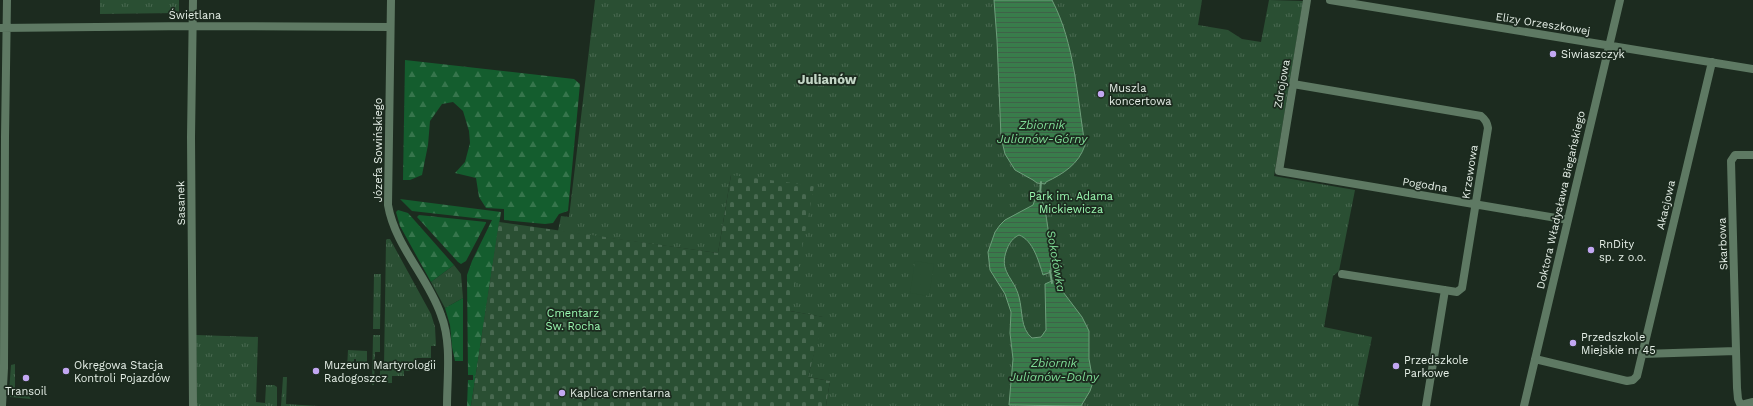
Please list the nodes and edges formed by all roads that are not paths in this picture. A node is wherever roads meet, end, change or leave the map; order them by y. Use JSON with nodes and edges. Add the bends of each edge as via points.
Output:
{"nodes":[{"id":1,"x":7,"y":0,"type":"edge"},
{"id":2,"x":192,"y":0,"type":"edge"},
{"id":3,"x":391,"y":0,"type":"edge"},
{"id":4,"x":1307,"y":0,"type":"edge"},
{"id":5,"x":1330,"y":0,"type":"edge"},
{"id":6,"x":1620,"y":0,"type":"edge"},
{"id":7,"x":193,"y":26,"type":"junction"},
{"id":8,"x":390,"y":27,"type":"junction"},
{"id":9,"x":3,"y":28,"type":"edge"},
{"id":10,"x":1609,"y":46,"type":"junction"},
{"id":11,"x":1712,"y":62,"type":"junction"},
{"id":12,"x":1753,"y":69,"type":"edge"},
{"id":13,"x":1293,"y":84,"type":"junction"},
{"id":14,"x":1753,"y":155,"type":"edge"},
{"id":15,"x":1279,"y":172,"type":"joint"},
{"id":16,"x":1476,"y":204,"type":"junction"},
{"id":17,"x":1568,"y":220,"type":"junction"},
{"id":18,"x":1342,"y":274,"type":"dead end"},
{"id":19,"x":1445,"y":290,"type":"junction"},
{"id":20,"x":1736,"y":351,"type":"junction"},
{"id":21,"x":1642,"y":354,"type":"junction"},
{"id":22,"x":1535,"y":359,"type":"junction"},
{"id":23,"x":1753,"y":402,"type":"edge"},
{"id":24,"x":2,"y":406,"type":"edge"},
{"id":25,"x":193,"y":406,"type":"edge"},
{"id":26,"x":447,"y":406,"type":"edge"},
{"id":27,"x":1426,"y":406,"type":"edge"},
{"id":28,"x":1524,"y":406,"type":"edge"},
{"id":29,"x":1741,"y":406,"type":"edge"}],
"edges":[{"from":1,"to":9,"type":"street"},
{"from":2,"to":7,"type":"street","name":"Sasanek"},
{"from":3,"to":8,"type":"street","name":"Józefa Sowińskiego"},
{"from":4,"to":13,"type":"street","name":"Zdrojowa"},
{"from":5,"to":10,"type":"street","name":"Elizy Orzeszkowej"},
{"from":6,"to":10,"type":"street","name":"Doktora Władysława Biegańskiego"},
{"from":7,"to":8,"type":"street","name":"Świetlana"},
{"from":7,"to":9,"type":"street","name":"Świetlana"},
{"from":7,"to":25,"type":"street","name":"Sasanek"},
{"from":8,"to":26,"type":"street","name":"Józefa Sowińskiego","via":[[388,205],[396,231],[443,319],[447,346]]},
{"from":9,"to":24,"type":"street"},
{"from":10,"to":11,"type":"street","name":"Elizy Orzeszkowej"},
{"from":10,"to":17,"type":"street","name":"Doktora Władysława Biegańskiego"},
{"from":11,"to":12,"type":"street","name":"Elizy Orzeszkowej"},
{"from":11,"to":21,"type":"street","name":"Akacjowa"},
{"from":13,"to":15,"type":"street","name":"Zdrojowa"},
{"from":13,"to":16,"type":"street","name":"Krzewowa","via":[[1481,116],[1488,128]]},
{"from":14,"to":20,"type":"street","name":"Skarbowa","via":[[1735,155],[1731,161]]},
{"from":15,"to":16,"type":"street","name":"Pogodna"},
{"from":16,"to":17,"type":"street","name":"Pogodna"},
{"from":16,"to":19,"type":"street","name":"Krzewowa","via":[[1462,288],[1457,292]]},
{"from":17,"to":22,"type":"street","name":"Doktora Władysława Biegańskiego"},
{"from":18,"to":19,"type":"street"},
{"from":19,"to":27,"type":"street"},
{"from":20,"to":21,"type":"street"},
{"from":20,"to":29,"type":"street","name":"Skarbowa","via":[[1738,399]]},
{"from":21,"to":22,"type":"street","name":"Akacjowa","via":[[1636,376],[1627,381]]},
{"from":22,"to":28,"type":"street","name":"Doktora Władysława Biegańskiego"},
{"from":23,"to":29,"type":"street","name":"Skarbowa"}]}
